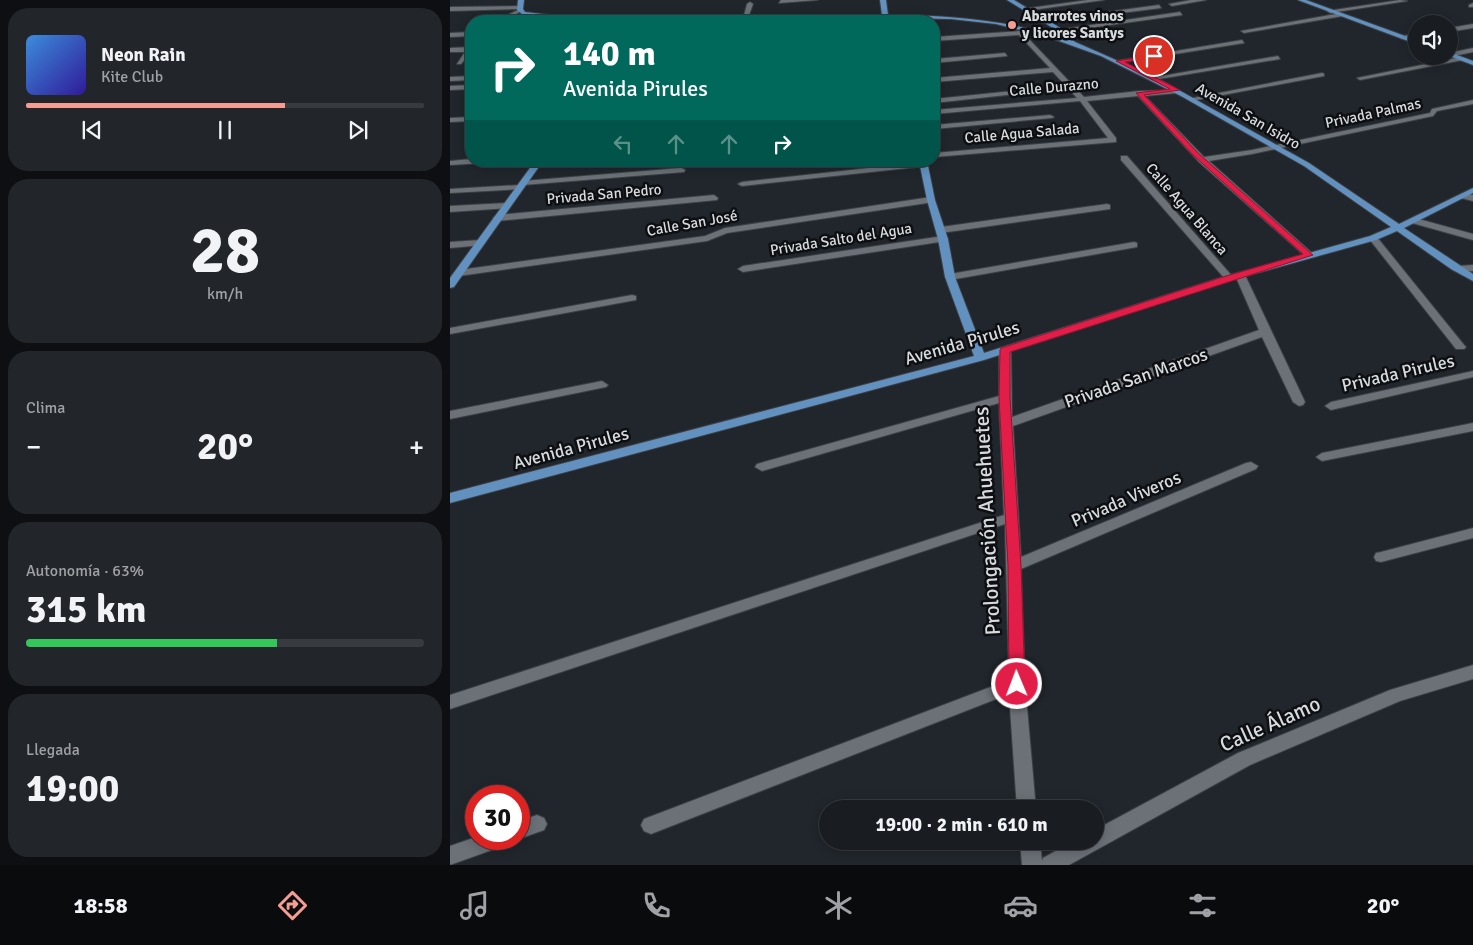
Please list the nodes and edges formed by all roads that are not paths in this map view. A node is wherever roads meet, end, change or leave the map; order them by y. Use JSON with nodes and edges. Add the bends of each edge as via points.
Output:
{"nodes":[{"id":1,"x":521,"y":0,"type":"edge"},
{"id":2,"x":816,"y":0,"type":"edge"},
{"id":3,"x":883,"y":0,"type":"edge"},
{"id":4,"x":1102,"y":0,"type":"edge"},
{"id":5,"x":1203,"y":0,"type":"edge"},
{"id":6,"x":1301,"y":0,"type":"edge"},
{"id":7,"x":1012,"y":1,"type":"edge"},
{"id":8,"x":1404,"y":1,"type":"edge"},
{"id":9,"x":781,"y":2,"type":"dead end"},
{"id":10,"x":1022,"y":2,"type":"dead end"},
{"id":11,"x":750,"y":4,"type":"dead end"},
{"id":12,"x":1172,"y":4,"type":"dead end"},
{"id":13,"x":1159,"y":7,"type":"dead end"},
{"id":14,"x":450,"y":9,"type":"edge"},
{"id":15,"x":520,"y":9,"type":"junction"},
{"id":16,"x":1025,"y":9,"type":"junction"},
{"id":17,"x":1330,"y":11,"type":"junction"},
{"id":18,"x":1180,"y":14,"type":"dead end"},
{"id":19,"x":509,"y":15,"type":"edge"},
{"id":20,"x":534,"y":15,"type":"edge"},
{"id":21,"x":746,"y":15,"type":"edge"},
{"id":22,"x":885,"y":15,"type":"edge"},
{"id":23,"x":1341,"y":15,"type":"junction"},
{"id":24,"x":940,"y":20,"type":"edge"},
{"id":25,"x":1042,"y":21,"type":"junction"},
{"id":26,"x":1473,"y":26,"type":"edge"},
{"id":27,"x":1458,"y":28,"type":"edge"},
{"id":28,"x":1060,"y":30,"type":"junction"},
{"id":29,"x":1244,"y":31,"type":"dead end"},
{"id":30,"x":1036,"y":32,"type":"junction"},
{"id":31,"x":1020,"y":33,"type":"junction"},
{"id":32,"x":465,"y":34,"type":"edge"},
{"id":33,"x":450,"y":35,"type":"edge"},
{"id":34,"x":1408,"y":36,"type":"edge"},
{"id":35,"x":1402,"y":37,"type":"junction"},
{"id":36,"x":940,"y":39,"type":"edge"},
{"id":37,"x":1408,"y":39,"type":"edge"},
{"id":38,"x":1242,"y":42,"type":"dead end"},
{"id":39,"x":1074,"y":44,"type":"junction"},
{"id":40,"x":465,"y":49,"type":"edge"},
{"id":41,"x":450,"y":50,"type":"edge"},
{"id":42,"x":1473,"y":50,"type":"edge"},
{"id":43,"x":1458,"y":52,"type":"edge"},
{"id":44,"x":1005,"y":55,"type":"dead end"},
{"id":45,"x":465,"y":56,"type":"edge"},
{"id":46,"x":1278,"y":58,"type":"dead end"},
{"id":47,"x":1458,"y":58,"type":"edge"},
{"id":48,"x":1461,"y":59,"type":"junction"},
{"id":49,"x":940,"y":60,"type":"edge"},
{"id":50,"x":1119,"y":61,"type":"junction"},
{"id":51,"x":465,"y":63,"type":"edge"},
{"id":52,"x":1473,"y":63,"type":"edge"},
{"id":53,"x":1054,"y":70,"type":"junction"},
{"id":54,"x":1322,"y":75,"type":"dead end"},
{"id":55,"x":465,"y":78,"type":"edge"},
{"id":56,"x":1153,"y":78,"type":"junction"},
{"id":57,"x":1360,"y":78,"type":"dead end"},
{"id":58,"x":450,"y":79,"type":"edge"},
{"id":59,"x":940,"y":80,"type":"edge"},
{"id":60,"x":465,"y":87,"type":"edge"},
{"id":61,"x":450,"y":88,"type":"edge"},
{"id":62,"x":1177,"y":90,"type":"junction"},
{"id":63,"x":1024,"y":92,"type":"dead end"},
{"id":64,"x":1139,"y":93,"type":"junction"},
{"id":65,"x":1081,"y":98,"type":"junction"},
{"id":66,"x":1191,"y":99,"type":"junction"},
{"id":67,"x":940,"y":100,"type":"edge"},
{"id":68,"x":1473,"y":102,"type":"edge"},
{"id":69,"x":940,"y":111,"type":"edge"},
{"id":70,"x":1050,"y":116,"type":"dead end"},
{"id":71,"x":465,"y":119,"type":"edge"},
{"id":72,"x":450,"y":120,"type":"edge"},
{"id":73,"x":940,"y":125,"type":"edge"},
{"id":74,"x":1276,"y":147,"type":"junction"},
{"id":75,"x":940,"y":154,"type":"edge"},
{"id":76,"x":1124,"y":158,"type":"dead end"},
{"id":77,"x":1202,"y":160,"type":"junction"},
{"id":78,"x":465,"y":162,"type":"edge"},
{"id":79,"x":450,"y":163,"type":"edge"},
{"id":80,"x":534,"y":167,"type":"edge"},
{"id":81,"x":883,"y":167,"type":"edge"},
{"id":82,"x":925,"y":167,"type":"edge"},
{"id":83,"x":681,"y":170,"type":"dead end"},
{"id":84,"x":742,"y":184,"type":"dead end"},
{"id":85,"x":521,"y":185,"type":"junction"},
{"id":86,"x":1473,"y":190,"type":"edge"},
{"id":87,"x":450,"y":191,"type":"edge"},
{"id":88,"x":1468,"y":197,"type":"edge"},
{"id":89,"x":714,"y":198,"type":"dead end"},
{"id":90,"x":931,"y":200,"type":"junction"},
{"id":91,"x":506,"y":206,"type":"junction"},
{"id":92,"x":1107,"y":208,"type":"dead end"},
{"id":93,"x":450,"y":209,"type":"edge"},
{"id":94,"x":497,"y":218,"type":"junction"},
{"id":95,"x":1415,"y":221,"type":"junction"},
{"id":96,"x":1398,"y":227,"type":"junction"},
{"id":97,"x":942,"y":234,"type":"junction"},
{"id":98,"x":1473,"y":237,"type":"edge"},
{"id":99,"x":1373,"y":238,"type":"junction"},
{"id":100,"x":480,"y":243,"type":"junction"},
{"id":101,"x":450,"y":245,"type":"edge"},
{"id":102,"x":1134,"y":245,"type":"dead end"},
{"id":103,"x":1309,"y":255,"type":"junction"},
{"id":104,"x":1473,"y":268,"type":"edge"},
{"id":105,"x":1457,"y":269,"type":"junction"},
{"id":106,"x":743,"y":270,"type":"dead end"},
{"id":107,"x":459,"y":272,"type":"junction"},
{"id":108,"x":1235,"y":276,"type":"junction"},
{"id":109,"x":950,"y":277,"type":"junction"},
{"id":110,"x":1473,"y":278,"type":"edge"},
{"id":111,"x":450,"y":285,"type":"edge"},
{"id":112,"x":632,"y":298,"type":"dead end"},
{"id":113,"x":450,"y":331,"type":"edge"},
{"id":114,"x":1265,"y":332,"type":"junction"},
{"id":115,"x":1460,"y":347,"type":"dead end"},
{"id":116,"x":1005,"y":350,"type":"junction"},
{"id":117,"x":980,"y":358,"type":"junction"},
{"id":118,"x":1473,"y":374,"type":"edge"},
{"id":119,"x":602,"y":386,"type":"dead end"},
{"id":120,"x":1005,"y":398,"type":"junction"},
{"id":121,"x":1299,"y":402,"type":"dead end"},
{"id":122,"x":1330,"y":406,"type":"dead end"},
{"id":123,"x":450,"y":415,"type":"edge"},
{"id":124,"x":1008,"y":423,"type":"junction"},
{"id":125,"x":1473,"y":427,"type":"edge"},
{"id":126,"x":1322,"y":457,"type":"dead end"},
{"id":127,"x":1251,"y":466,"type":"dead end"},
{"id":128,"x":762,"y":467,"type":"dead end"},
{"id":129,"x":450,"y":498,"type":"edge"},
{"id":130,"x":1012,"y":516,"type":"junction"},
{"id":131,"x":1473,"y":534,"type":"edge"},
{"id":132,"x":1382,"y":557,"type":"dead end"},
{"id":133,"x":1014,"y":566,"type":"junction"},
{"id":134,"x":1473,"y":672,"type":"edge"},
{"id":135,"x":1017,"y":684,"type":"junction"},
{"id":136,"x":450,"y":702,"type":"edge"},
{"id":137,"x":1027,"y":800,"type":"edge"},
{"id":138,"x":537,"y":824,"type":"dead end"},
{"id":139,"x":530,"y":826,"type":"edge"},
{"id":140,"x":651,"y":826,"type":"dead end"},
{"id":141,"x":1104,"y":836,"type":"edge"},
{"id":142,"x":466,"y":850,"type":"edge"},
{"id":143,"x":1031,"y":850,"type":"edge"},
{"id":144,"x":1078,"y":850,"type":"edge"},
{"id":145,"x":450,"y":856,"type":"edge"},
{"id":146,"x":1032,"y":865,"type":"edge"},
{"id":147,"x":1050,"y":865,"type":"edge"}],
"edges":[{"from":1,"to":15,"type":"main road"},
{"from":2,"to":9,"type":"street"},
{"from":3,"to":22,"type":"main road"},
{"from":4,"to":16,"type":"street"},
{"from":5,"to":12,"type":"street"},
{"from":6,"to":17,"type":"main road"},
{"from":7,"to":10,"type":"street"},
{"from":7,"to":16,"type":"main road"},
{"from":8,"to":17,"type":"street"},
{"from":11,"to":21,"type":"street"},
{"from":13,"to":25,"type":"street"},
{"from":14,"to":15,"type":"street"},
{"from":15,"to":19,"type":"street"},
{"from":15,"to":20,"type":"main road"},
{"from":16,"to":25,"type":"main road"},
{"from":17,"to":23,"type":"main road"},
{"from":18,"to":28,"type":"street"},
{"from":23,"to":29,"type":"street"},
{"from":23,"to":35,"type":"main road"},
{"from":24,"to":30,"type":"main road","name":"Avenida San Isidro","via":[[996,23]]},
{"from":25,"to":28,"type":"main road"},
{"from":26,"to":27,"type":"street"},
{"from":28,"to":39,"type":"main road"},
{"from":30,"to":31,"type":"street"},
{"from":30,"to":39,"type":"main road","name":"Avenida San Isidro"},
{"from":31,"to":36,"type":"street"},
{"from":31,"to":53,"type":"street"},
{"from":32,"to":33,"type":"street"},
{"from":34,"to":35,"type":"street"},
{"from":35,"to":37,"type":"main road"},
{"from":38,"to":50,"type":"street"},
{"from":39,"to":50,"type":"main road","name":"Avenida San Isidro"},
{"from":40,"to":41,"type":"street"},
{"from":42,"to":43,"type":"street"},
{"from":44,"to":49,"type":"street"},
{"from":45,"to":51,"type":"street","via":[[459,63]]},
{"from":46,"to":56,"type":"street"},
{"from":47,"to":48,"type":"main road"},
{"from":48,"to":52,"type":"main road"},
{"from":48,"to":57,"type":"street"},
{"from":50,"to":56,"type":"main road","name":"Avenida San Isidro"},
{"from":53,"to":59,"type":"street"},
{"from":53,"to":65,"type":"street"},
{"from":54,"to":66,"type":"street"},
{"from":55,"to":58,"type":"street"},
{"from":56,"to":62,"type":"main road","name":"Avenida San Isidro"},
{"from":60,"to":61,"type":"street"},
{"from":62,"to":64,"type":"street","name":"Calle Durazno"},
{"from":62,"to":66,"type":"main road","name":"Avenida San Isidro"},
{"from":63,"to":67,"type":"street"},
{"from":64,"to":65,"type":"street","name":"Calle Durazno"},
{"from":64,"to":77,"type":"street"},
{"from":65,"to":69,"type":"street","name":"Calle Durazno"},
{"from":65,"to":75,"type":"street","name":"Calle Agua Salada","via":[[1113,140]]},
{"from":66,"to":74,"type":"main road","name":"Avenida San Isidro"},
{"from":68,"to":74,"type":"street","name":"Privada Palmas","via":[[1434,110],[1433,114]]},
{"from":70,"to":73,"type":"street"},
{"from":71,"to":72,"type":"street"},
{"from":74,"to":77,"type":"street","name":"Privada Palmas"},
{"from":74,"to":96,"type":"main road","name":"Avenida San Isidro","via":[[1328,178]]},
{"from":76,"to":108,"type":"street","name":"Calle Agua Blanca"},
{"from":77,"to":103,"type":"street"},
{"from":78,"to":79,"type":"street"},
{"from":80,"to":85,"type":"main road"},
{"from":81,"to":84,"type":"street"},
{"from":82,"to":90,"type":"main road"},
{"from":83,"to":85,"type":"street","name":"Privada San Pedro"},
{"from":85,"to":87,"type":"street","name":"Privada San Pedro"},
{"from":85,"to":91,"type":"main road"},
{"from":86,"to":88,"type":"main road","name":"Avenida Pirules"},
{"from":88,"to":95,"type":"main road","name":"Avenida Pirules"},
{"from":89,"to":94,"type":"street","name":"Privada San Pedro"},
{"from":90,"to":97,"type":"main road"},
{"from":90,"to":107,"type":"street","name":"Calle San José","via":[[725,231],[707,238]]},
{"from":91,"to":93,"type":"street"},
{"from":91,"to":94,"type":"main road"},
{"from":92,"to":97,"type":"street","name":"Privada Salto del Agua"},
{"from":94,"to":100,"type":"main road"},
{"from":95,"to":96,"type":"main road","name":"Avenida Pirules"},
{"from":95,"to":98,"type":"street"},
{"from":96,"to":99,"type":"main road","name":"Avenida Pirules"},
{"from":96,"to":105,"type":"main road","name":"Avenida San Isidro"},
{"from":97,"to":106,"type":"street","name":"Privada Salto del Agua"},
{"from":97,"to":109,"type":"main road"},
{"from":99,"to":103,"type":"main road","name":"Avenida Pirules"},
{"from":99,"to":115,"type":"street"},
{"from":100,"to":101,"type":"street"},
{"from":100,"to":107,"type":"main road"},
{"from":102,"to":109,"type":"street"},
{"from":103,"to":108,"type":"main road","name":"Avenida Pirules"},
{"from":104,"to":105,"type":"street"},
{"from":105,"to":110,"type":"main road","name":"Avenida San Isidro"},
{"from":107,"to":111,"type":"main road"},
{"from":108,"to":114,"type":"street","name":"Calle Agua Blanca"},
{"from":108,"to":116,"type":"main road","name":"Avenida Pirules"},
{"from":109,"to":117,"type":"main road"},
{"from":112,"to":113,"type":"street"},
{"from":114,"to":121,"type":"street","name":"Calle Agua Blanca"},
{"from":114,"to":124,"type":"street","name":"Privada San Marcos"},
{"from":116,"to":117,"type":"main road","name":"Avenida Pirules"},
{"from":116,"to":120,"type":"street","name":"Prolongación Ahuehuetes"},
{"from":117,"to":129,"type":"main road","name":"Avenida Pirules"},
{"from":118,"to":122,"type":"street","name":"Privada Pirules"},
{"from":119,"to":123,"type":"street"},
{"from":120,"to":124,"type":"street","name":"Prolongación Ahuehuetes"},
{"from":120,"to":128,"type":"street"},
{"from":124,"to":130,"type":"street","name":"Prolongación Ahuehuetes"},
{"from":125,"to":126,"type":"street"},
{"from":127,"to":133,"type":"street","name":"Privada Viveros"},
{"from":130,"to":133,"type":"street","name":"Prolongación Ahuehuetes"},
{"from":130,"to":136,"type":"street"},
{"from":131,"to":132,"type":"street"},
{"from":133,"to":135,"type":"street","name":"Prolongación Ahuehuetes"},
{"from":134,"to":141,"type":"street","name":"Calle Álamo","via":[[1396,695],[1244,759]]},
{"from":135,"to":137,"type":"street","name":"Prolongación Ahuehuetes"},
{"from":135,"to":140,"type":"street"},
{"from":138,"to":139,"type":"street"},
{"from":142,"to":145,"type":"street"},
{"from":143,"to":146,"type":"street"},
{"from":144,"to":147,"type":"street","name":"Calle Álamo"}]}
